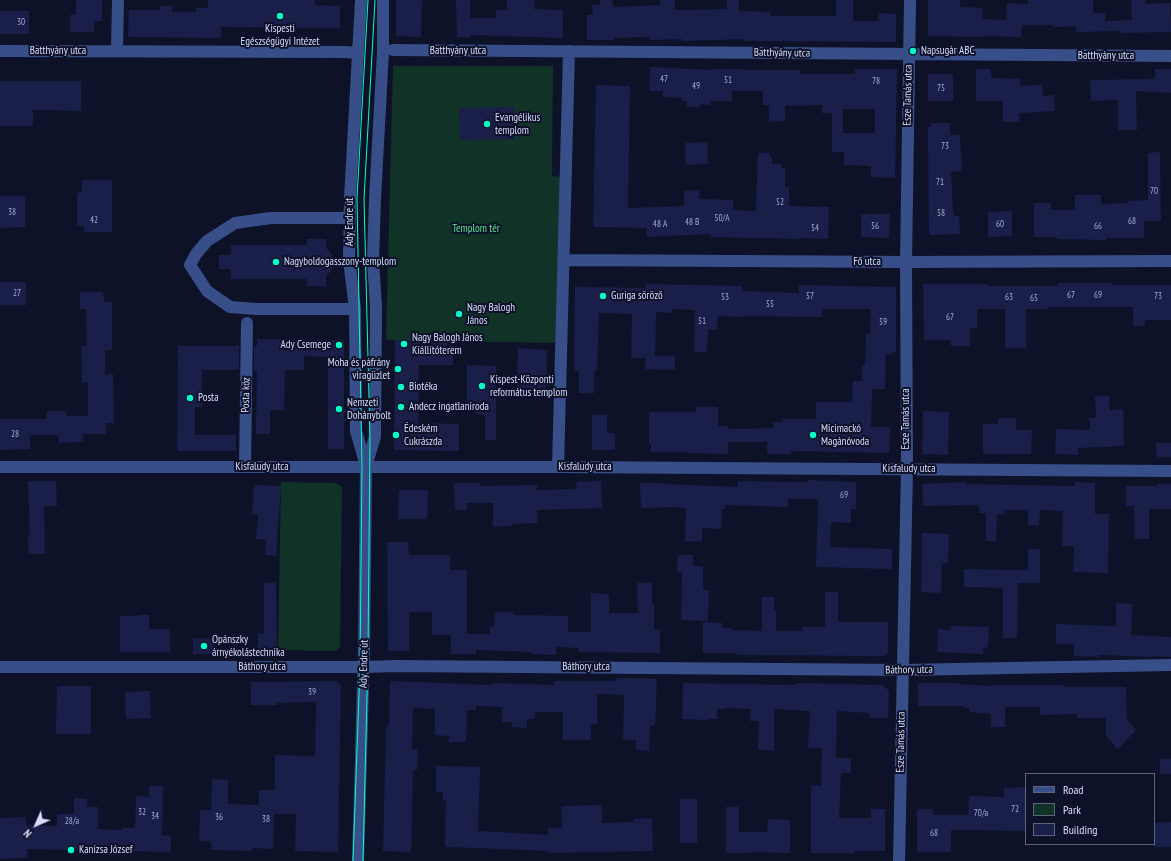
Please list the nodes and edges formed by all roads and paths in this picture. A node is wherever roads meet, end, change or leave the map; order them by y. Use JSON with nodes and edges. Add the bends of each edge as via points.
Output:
{"nodes":[{"id":1,"x":118,"y":0,"type":"edge"},
{"id":2,"x":361,"y":0,"type":"edge"},
{"id":3,"x":383,"y":0,"type":"edge"},
{"id":4,"x":910,"y":0,"type":"edge"},
{"id":5,"x":393,"y":50,"type":"dead end"},
{"id":6,"x":0,"y":51,"type":"edge"},
{"id":7,"x":117,"y":51,"type":"junction"},
{"id":8,"x":569,"y":51,"type":"junction"},
{"id":9,"x":358,"y":53,"type":"junction"},
{"id":10,"x":909,"y":54,"type":"junction"},
{"id":11,"x":1171,"y":56,"type":"edge"},
{"id":12,"x":350,"y":218,"type":"junction"},
{"id":13,"x":563,"y":260,"type":"junction"},
{"id":14,"x":1171,"y":261,"type":"edge"},
{"id":15,"x":906,"y":262,"type":"junction"},
{"id":16,"x":355,"y":309,"type":"junction"},
{"id":17,"x":247,"y":324,"type":"dead end"},
{"id":18,"x":0,"y":467,"type":"edge"},
{"id":19,"x":245,"y":467,"type":"junction"},
{"id":20,"x":366,"y":467,"type":"junction"},
{"id":21,"x":558,"y":467,"type":"junction"},
{"id":22,"x":907,"y":469,"type":"junction"},
{"id":23,"x":1171,"y":470,"type":"edge"},
{"id":24,"x":1171,"y":665,"type":"edge"},
{"id":25,"x":0,"y":667,"type":"edge"},
{"id":26,"x":364,"y":667,"type":"junction"},
{"id":27,"x":903,"y":670,"type":"junction"},
{"id":28,"x":358,"y":861,"type":"edge"},
{"id":29,"x":899,"y":861,"type":"edge"}],
"edges":[{"from":1,"to":7,"type":"street"},
{"from":2,"to":9,"type":"street","name":"Ady Endre út"},
{"from":3,"to":20,"type":"street","name":"Ady Endre út","via":[[383,51],[372,261],[376,306],[376,437]]},
{"from":4,"to":10,"type":"street","name":"Esze Tamás utca"},
{"from":5,"to":8,"type":"street","name":"Batthyány utca"},
{"from":6,"to":7,"type":"street","name":"Batthyány utca"},
{"from":7,"to":9,"type":"street","name":"Batthyány utca"},
{"from":8,"to":10,"type":"street","name":"Batthyány utca"},
{"from":8,"to":13,"type":"street"},
{"from":9,"to":12,"type":"street","name":"Ady Endre út"},
{"from":10,"to":11,"type":"street","name":"Batthyány utca"},
{"from":10,"to":15,"type":"street","name":"Esze Tamás utca"},
{"from":12,"to":16,"type":"street","name":"Ady Endre út","via":[[350,260]]},
{"from":12,"to":16,"type":"street","via":[[271,218],[235,224],[207,241],[190,265],[207,291],[230,307]]},
{"from":13,"to":15,"type":"street","name":"Fő utca"},
{"from":13,"to":21,"type":"street"},
{"from":14,"to":15,"type":"street","name":"Fő utca"},
{"from":15,"to":22,"type":"street","name":"Esze Tamás utca"},
{"from":16,"to":20,"type":"street","name":"Ady Endre út","via":[[356,431]]},
{"from":17,"to":19,"type":"street","name":"Posta köz"},
{"from":18,"to":19,"type":"street","name":"Kisfaludy utca"},
{"from":19,"to":20,"type":"street","name":"Kisfaludy utca"},
{"from":20,"to":21,"type":"street","name":"Kisfaludy utca"},
{"from":20,"to":26,"type":"street","name":"Ady Endre út"},
{"from":21,"to":22,"type":"street","name":"Kisfaludy utca"},
{"from":22,"to":23,"type":"street","name":"Kisfaludy utca"},
{"from":22,"to":27,"type":"street","name":"Esze Tamás utca"},
{"from":24,"to":27,"type":"street","name":"Báthory utca"},
{"from":25,"to":26,"type":"street","name":"Báthory utca"},
{"from":26,"to":27,"type":"street","name":"Báthory utca"},
{"from":26,"to":28,"type":"street","name":"Ady Endre út"},
{"from":27,"to":29,"type":"street","name":"Esze Tamás utca"}]}
